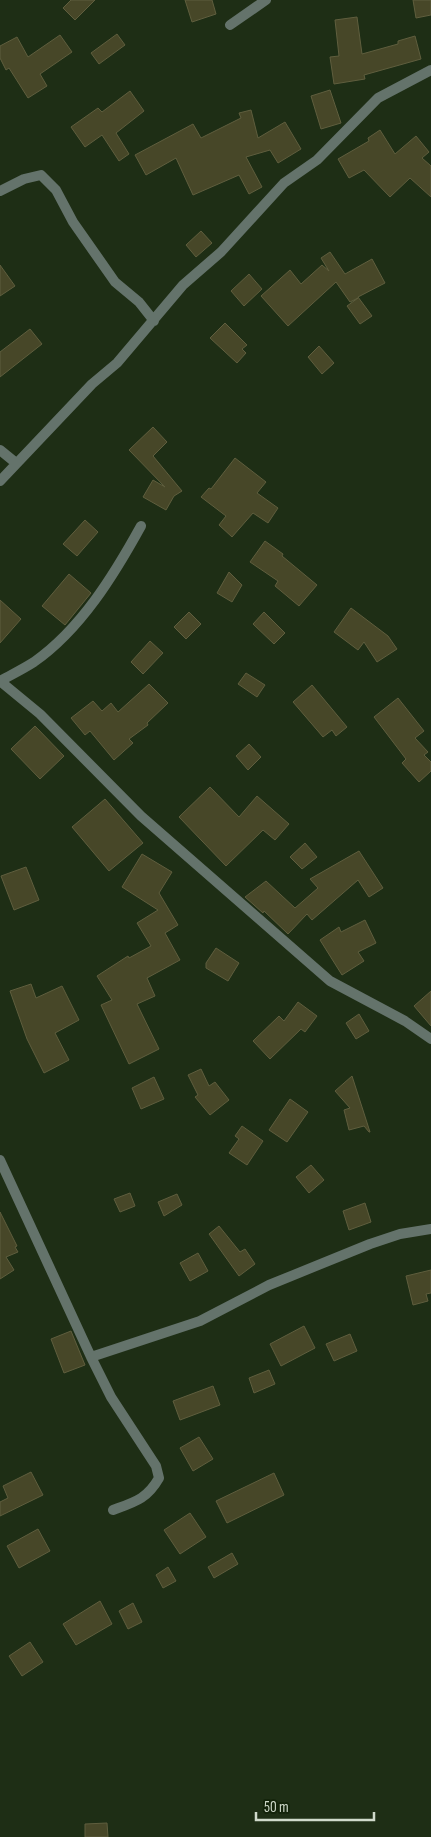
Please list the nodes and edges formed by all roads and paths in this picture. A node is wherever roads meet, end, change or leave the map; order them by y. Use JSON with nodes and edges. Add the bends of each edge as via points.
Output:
{"nodes":[{"id":1,"x":266,"y":0,"type":"edge"},
{"id":2,"x":230,"y":26,"type":"dead end"},
{"id":3,"x":431,"y":70,"type":"edge"},
{"id":4,"x":0,"y":191,"type":"edge"},
{"id":5,"x":154,"y":321,"type":"junction"},
{"id":6,"x":0,"y":450,"type":"edge"},
{"id":7,"x":16,"y":463,"type":"junction"},
{"id":8,"x":0,"y":481,"type":"edge"},
{"id":9,"x":142,"y":526,"type":"dead end"},
{"id":10,"x":0,"y":681,"type":"edge"},
{"id":11,"x":431,"y":1039,"type":"edge"},
{"id":12,"x":0,"y":1160,"type":"edge"},
{"id":13,"x":431,"y":1229,"type":"edge"},
{"id":14,"x":90,"y":1357,"type":"junction"},
{"id":15,"x":113,"y":1510,"type":"dead end"}],
"edges":[{"from":1,"to":2,"type":"street"},
{"from":3,"to":5,"type":"street","via":[[378,98],[317,160],[284,183],[221,252],[183,285]]},
{"from":4,"to":5,"type":"street","via":[[24,178],[41,175],[56,190],[73,222],[115,282],[139,302]]},
{"from":5,"to":7,"type":"street","via":[[117,363],[92,384]]},
{"from":6,"to":7,"type":"street"},
{"from":7,"to":8,"type":"street"},
{"from":9,"to":10,"type":"street","via":[[106,585],[58,642],[34,662]]},
{"from":10,"to":11,"type":"street","via":[[40,714],[141,816],[330,981],[406,1021]]},
{"from":12,"to":14,"type":"street"},
{"from":13,"to":14,"type":"street","via":[[400,1234],[370,1244],[268,1284],[200,1321]]},
{"from":14,"to":15,"type":"street","via":[[111,1397],[156,1466],[159,1478],[141,1500]]}]}
